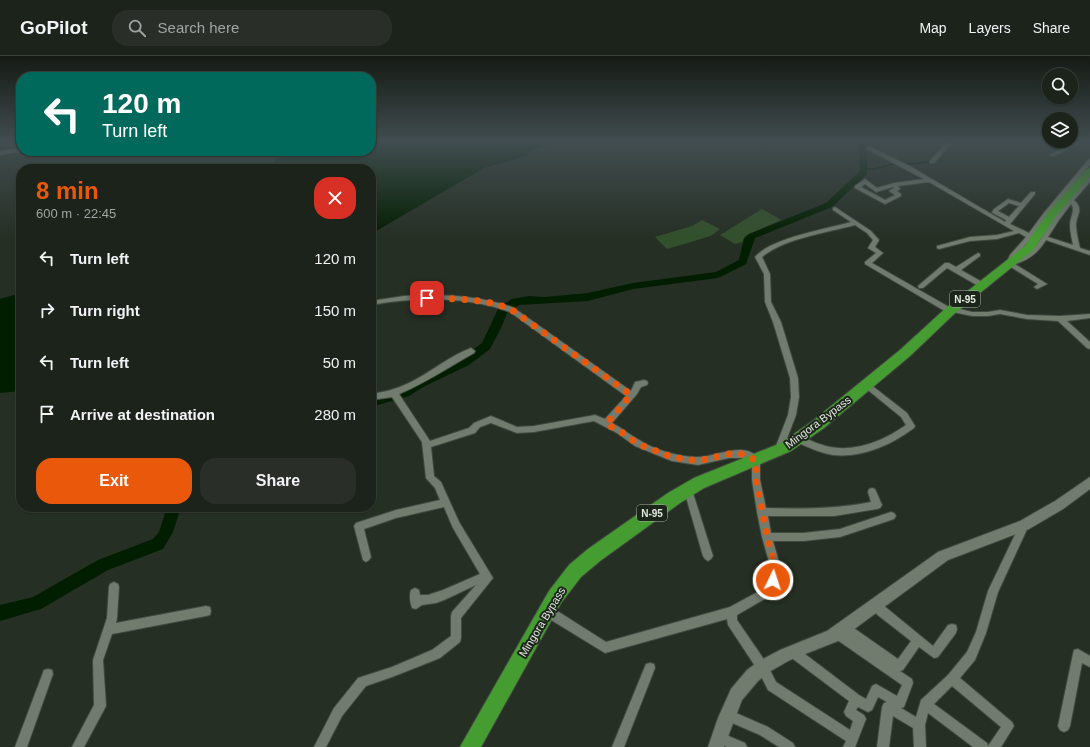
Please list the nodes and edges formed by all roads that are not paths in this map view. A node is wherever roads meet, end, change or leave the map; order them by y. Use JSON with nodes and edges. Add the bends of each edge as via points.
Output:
{"nodes":[{"id":1,"x":918,"y":173,"type":"edge"},
{"id":2,"x":1080,"y":173,"type":"edge"},
{"id":3,"x":1088,"y":173,"type":"edge"},
{"id":4,"x":1090,"y":179,"type":"edge"},
{"id":5,"x":929,"y":180,"type":"junction"},
{"id":6,"x":894,"y":186,"type":"junction"},
{"id":7,"x":1082,"y":188,"type":"junction"},
{"id":8,"x":1090,"y":192,"type":"edge"},
{"id":9,"x":1033,"y":193,"type":"dead end"},
{"id":10,"x":1071,"y":200,"type":"junction"},
{"id":11,"x":1022,"y":205,"type":"junction"},
{"id":12,"x":835,"y":209,"type":"dead end"},
{"id":13,"x":1007,"y":222,"type":"junction"},
{"id":14,"x":856,"y":223,"type":"junction"},
{"id":15,"x":1019,"y":231,"type":"junction"},
{"id":16,"x":1030,"y":236,"type":"junction"},
{"id":17,"x":1045,"y":238,"type":"junction"},
{"id":18,"x":939,"y":247,"type":"dead end"},
{"id":19,"x":1077,"y":248,"type":"junction"},
{"id":20,"x":1090,"y":253,"type":"edge"},
{"id":21,"x":978,"y":255,"type":"dead end"},
{"id":22,"x":1009,"y":264,"type":"junction"},
{"id":23,"x":957,"y":270,"type":"junction"},
{"id":24,"x":982,"y":285,"type":"junction"},
{"id":25,"x":921,"y":286,"type":"dead end"},
{"id":26,"x":1037,"y":287,"type":"dead end"},
{"id":27,"x":376,"y":302,"type":"edge"},
{"id":28,"x":951,"y":310,"type":"junction"},
{"id":29,"x":1090,"y":316,"type":"edge"},
{"id":30,"x":1060,"y":319,"type":"junction"},
{"id":31,"x":1090,"y":346,"type":"edge"},
{"id":32,"x":471,"y":351,"type":"dead end"},
{"id":33,"x":644,"y":383,"type":"dead end"},
{"id":34,"x":866,"y":384,"type":"junction"},
{"id":35,"x":631,"y":395,"type":"junction"},
{"id":36,"x":376,"y":397,"type":"edge"},
{"id":37,"x":395,"y":397,"type":"junction"},
{"id":38,"x":606,"y":424,"type":"junction"},
{"id":39,"x":798,"y":439,"type":"junction"},
{"id":40,"x":427,"y":445,"type":"junction"},
{"id":41,"x":778,"y":451,"type":"junction"},
{"id":42,"x":756,"y":461,"type":"junction"},
{"id":43,"x":1090,"y":482,"type":"edge"},
{"id":44,"x":688,"y":490,"type":"junction"},
{"id":45,"x":872,"y":492,"type":"dead end"},
{"id":46,"x":445,"y":503,"type":"junction"},
{"id":47,"x":762,"y":512,"type":"junction"},
{"id":48,"x":891,"y":516,"type":"dead end"},
{"id":49,"x":1024,"y":525,"type":"junction"},
{"id":50,"x":767,"y":537,"type":"junction"},
{"id":51,"x":708,"y":556,"type":"dead end"},
{"id":52,"x":366,"y":557,"type":"dead end"},
{"id":53,"x":484,"y":577,"type":"dead end"},
{"id":54,"x":114,"y":587,"type":"dead end"},
{"id":55,"x":415,"y":593,"type":"dead end"},
{"id":56,"x":874,"y":605,"type":"junction"},
{"id":57,"x":206,"y":611,"type":"dead end"},
{"id":58,"x":547,"y":611,"type":"junction"},
{"id":59,"x":732,"y":612,"type":"junction"},
{"id":60,"x":109,"y":629,"type":"junction"},
{"id":61,"x":952,"y":629,"type":"dead end"},
{"id":62,"x":841,"y":630,"type":"junction"},
{"id":63,"x":917,"y":641,"type":"junction"},
{"id":64,"x":793,"y":652,"type":"junction"},
{"id":65,"x":1090,"y":662,"type":"edge"},
{"id":66,"x":650,"y":668,"type":"dead end"},
{"id":67,"x":763,"y":668,"type":"junction"},
{"id":68,"x":48,"y":674,"type":"dead end"},
{"id":69,"x":952,"y":679,"type":"junction"},
{"id":70,"x":855,"y":699,"type":"junction"},
{"id":71,"x":925,"y":704,"type":"junction"},
{"id":72,"x":727,"y":715,"type":"junction"},
{"id":73,"x":919,"y":725,"type":"junction"},
{"id":74,"x":1064,"y":726,"type":"dead end"},
{"id":75,"x":718,"y":742,"type":"edge"},
{"id":76,"x":850,"y":743,"type":"edge"},
{"id":77,"x":21,"y":747,"type":"edge"},
{"id":78,"x":78,"y":747,"type":"edge"},
{"id":79,"x":320,"y":747,"type":"edge"},
{"id":80,"x":470,"y":747,"type":"edge"},
{"id":81,"x":618,"y":747,"type":"edge"},
{"id":82,"x":741,"y":747,"type":"edge"},
{"id":83,"x":789,"y":747,"type":"edge"},
{"id":84,"x":883,"y":747,"type":"edge"},
{"id":85,"x":920,"y":747,"type":"edge"},
{"id":86,"x":983,"y":747,"type":"edge"},
{"id":87,"x":994,"y":747,"type":"edge"}],
"edges":[{"from":1,"to":5,"type":"street"},
{"from":2,"to":16,"type":"street"},
{"from":3,"to":22,"type":"highway","name":"Mingora Bypass","number":"N-95","via":[[1053,213],[1029,248]]},
{"from":4,"to":7,"type":"street"},
{"from":5,"to":6,"type":"street"},
{"from":5,"to":13,"type":"street"},
{"from":6,"to":6,"type":"street","via":[[897,189],[892,191],[898,195],[884,202],[857,187],[865,181],[876,190]]},
{"from":7,"to":8,"type":"street"},
{"from":7,"to":10,"type":"street"},
{"from":9,"to":11,"type":"street"},
{"from":10,"to":17,"type":"street"},
{"from":10,"to":19,"type":"street","via":[[1076,204],[1077,211],[1073,231]]},
{"from":11,"to":13,"type":"street"},
{"from":11,"to":13,"type":"street","via":[[1008,200],[996,210],[995,212]]},
{"from":12,"to":14,"type":"street"},
{"from":13,"to":15,"type":"street"},
{"from":14,"to":28,"type":"street","via":[[876,240],[871,248],[880,253],[867,263]]},
{"from":14,"to":41,"type":"street","via":[[782,244],[758,257],[767,274],[768,302],[777,322],[794,378],[795,397],[792,415]]},
{"from":15,"to":16,"type":"street"},
{"from":15,"to":18,"type":"street"},
{"from":16,"to":22,"type":"street","via":[[1012,256]]},
{"from":17,"to":19,"type":"street"},
{"from":17,"to":22,"type":"street","via":[[1040,246],[1022,261]]},
{"from":19,"to":20,"type":"street"},
{"from":21,"to":23,"type":"street"},
{"from":22,"to":24,"type":"highway","name":"Mingora Bypass","number":"N-95"},
{"from":22,"to":26,"type":"street","via":[[1044,284]]},
{"from":23,"to":24,"type":"street"},
{"from":23,"to":25,"type":"street","via":[[947,265]]},
{"from":24,"to":28,"type":"highway","name":"Mingora Bypass","number":"N-95"},
{"from":27,"to":35,"type":"street","via":[[414,298],[465,300],[502,306],[512,310]]},
{"from":28,"to":30,"type":"street","via":[[972,314],[1000,312]]},
{"from":28,"to":34,"type":"highway","name":"Mingora Bypass","number":"N-95","via":[[905,353]]},
{"from":29,"to":30,"type":"street"},
{"from":30,"to":31,"type":"street"},
{"from":32,"to":37,"type":"street"},
{"from":33,"to":35,"type":"street","via":[[638,384]]},
{"from":34,"to":39,"type":"highway","name":"Mingora Bypass","number":"N-95"},
{"from":34,"to":39,"type":"street","via":[[904,415],[911,426],[889,440],[855,450],[834,451]]},
{"from":35,"to":38,"type":"street"},
{"from":36,"to":37,"type":"street"},
{"from":37,"to":40,"type":"street"},
{"from":38,"to":40,"type":"street","via":[[595,418],[534,430],[516,430],[490,419],[476,425],[472,431]]},
{"from":38,"to":42,"type":"street","via":[[638,444],[672,457],[698,461],[729,454],[746,454]]},
{"from":39,"to":41,"type":"highway","name":"Mingora Bypass","number":"N-95"},
{"from":40,"to":46,"type":"street","via":[[430,478],[438,485]]},
{"from":41,"to":42,"type":"highway","name":"Mingora Bypass","number":"N-95"},
{"from":42,"to":44,"type":"highway","name":"Mingora Bypass","number":"N-95","via":[[699,483]]},
{"from":42,"to":47,"type":"street","via":[[756,480]]},
{"from":43,"to":49,"type":"main road","via":[[1059,506]]},
{"from":44,"to":51,"type":"street"},
{"from":44,"to":58,"type":"highway","name":"Mingora Bypass","number":"N-95","via":[[575,571]]},
{"from":45,"to":47,"type":"street","via":[[877,505],[856,510],[816,513]]},
{"from":46,"to":52,"type":"street","via":[[396,514],[359,526]]},
{"from":46,"to":79,"type":"street","via":[[488,578],[456,616],[456,638],[436,654],[362,682],[338,712]]},
{"from":47,"to":50,"type":"street"},
{"from":48,"to":50,"type":"street","via":[[840,533]]},
{"from":49,"to":56,"type":"main road","via":[[943,556]]},
{"from":49,"to":69,"type":"street","via":[[993,591],[981,633],[973,650]]},
{"from":50,"to":59,"type":"street","via":[[776,569],[769,590]]},
{"from":53,"to":55,"type":"street","via":[[446,594],[419,600],[416,604]]},
{"from":54,"to":60,"type":"street"},
{"from":56,"to":62,"type":"main road"},
{"from":56,"to":63,"type":"street"},
{"from":57,"to":60,"type":"street"},
{"from":58,"to":59,"type":"street","via":[[605,648]]},
{"from":58,"to":80,"type":"highway","name":"Mingora Bypass","number":"N-95"},
{"from":59,"to":67,"type":"street","via":[[732,621]]},
{"from":60,"to":78,"type":"street","via":[[98,660],[100,706]]},
{"from":61,"to":63,"type":"street","via":[[934,653]]},
{"from":62,"to":63,"type":"street","via":[[899,666]]},
{"from":62,"to":64,"type":"main road","via":[[826,640]]},
{"from":62,"to":70,"type":"street","via":[[908,683],[900,702],[876,690],[868,706]]},
{"from":64,"to":67,"type":"main road"},
{"from":64,"to":70,"type":"street"},
{"from":65,"to":74,"type":"street","via":[[1078,654]]},
{"from":66,"to":81,"type":"street"},
{"from":67,"to":72,"type":"main road","via":[[747,679],[733,698]]},
{"from":67,"to":76,"type":"street","via":[[772,686]]},
{"from":68,"to":77,"type":"street"},
{"from":69,"to":71,"type":"street"},
{"from":69,"to":87,"type":"street","via":[[1008,726]]},
{"from":70,"to":76,"type":"street","via":[[850,712],[860,719]]},
{"from":71,"to":73,"type":"street"},
{"from":71,"to":86,"type":"street"},
{"from":72,"to":75,"type":"main road"},
{"from":72,"to":83,"type":"street","via":[[764,731]]},
{"from":73,"to":84,"type":"street","via":[[888,707]]},
{"from":73,"to":85,"type":"street"},
{"from":75,"to":82,"type":"street"}]}
